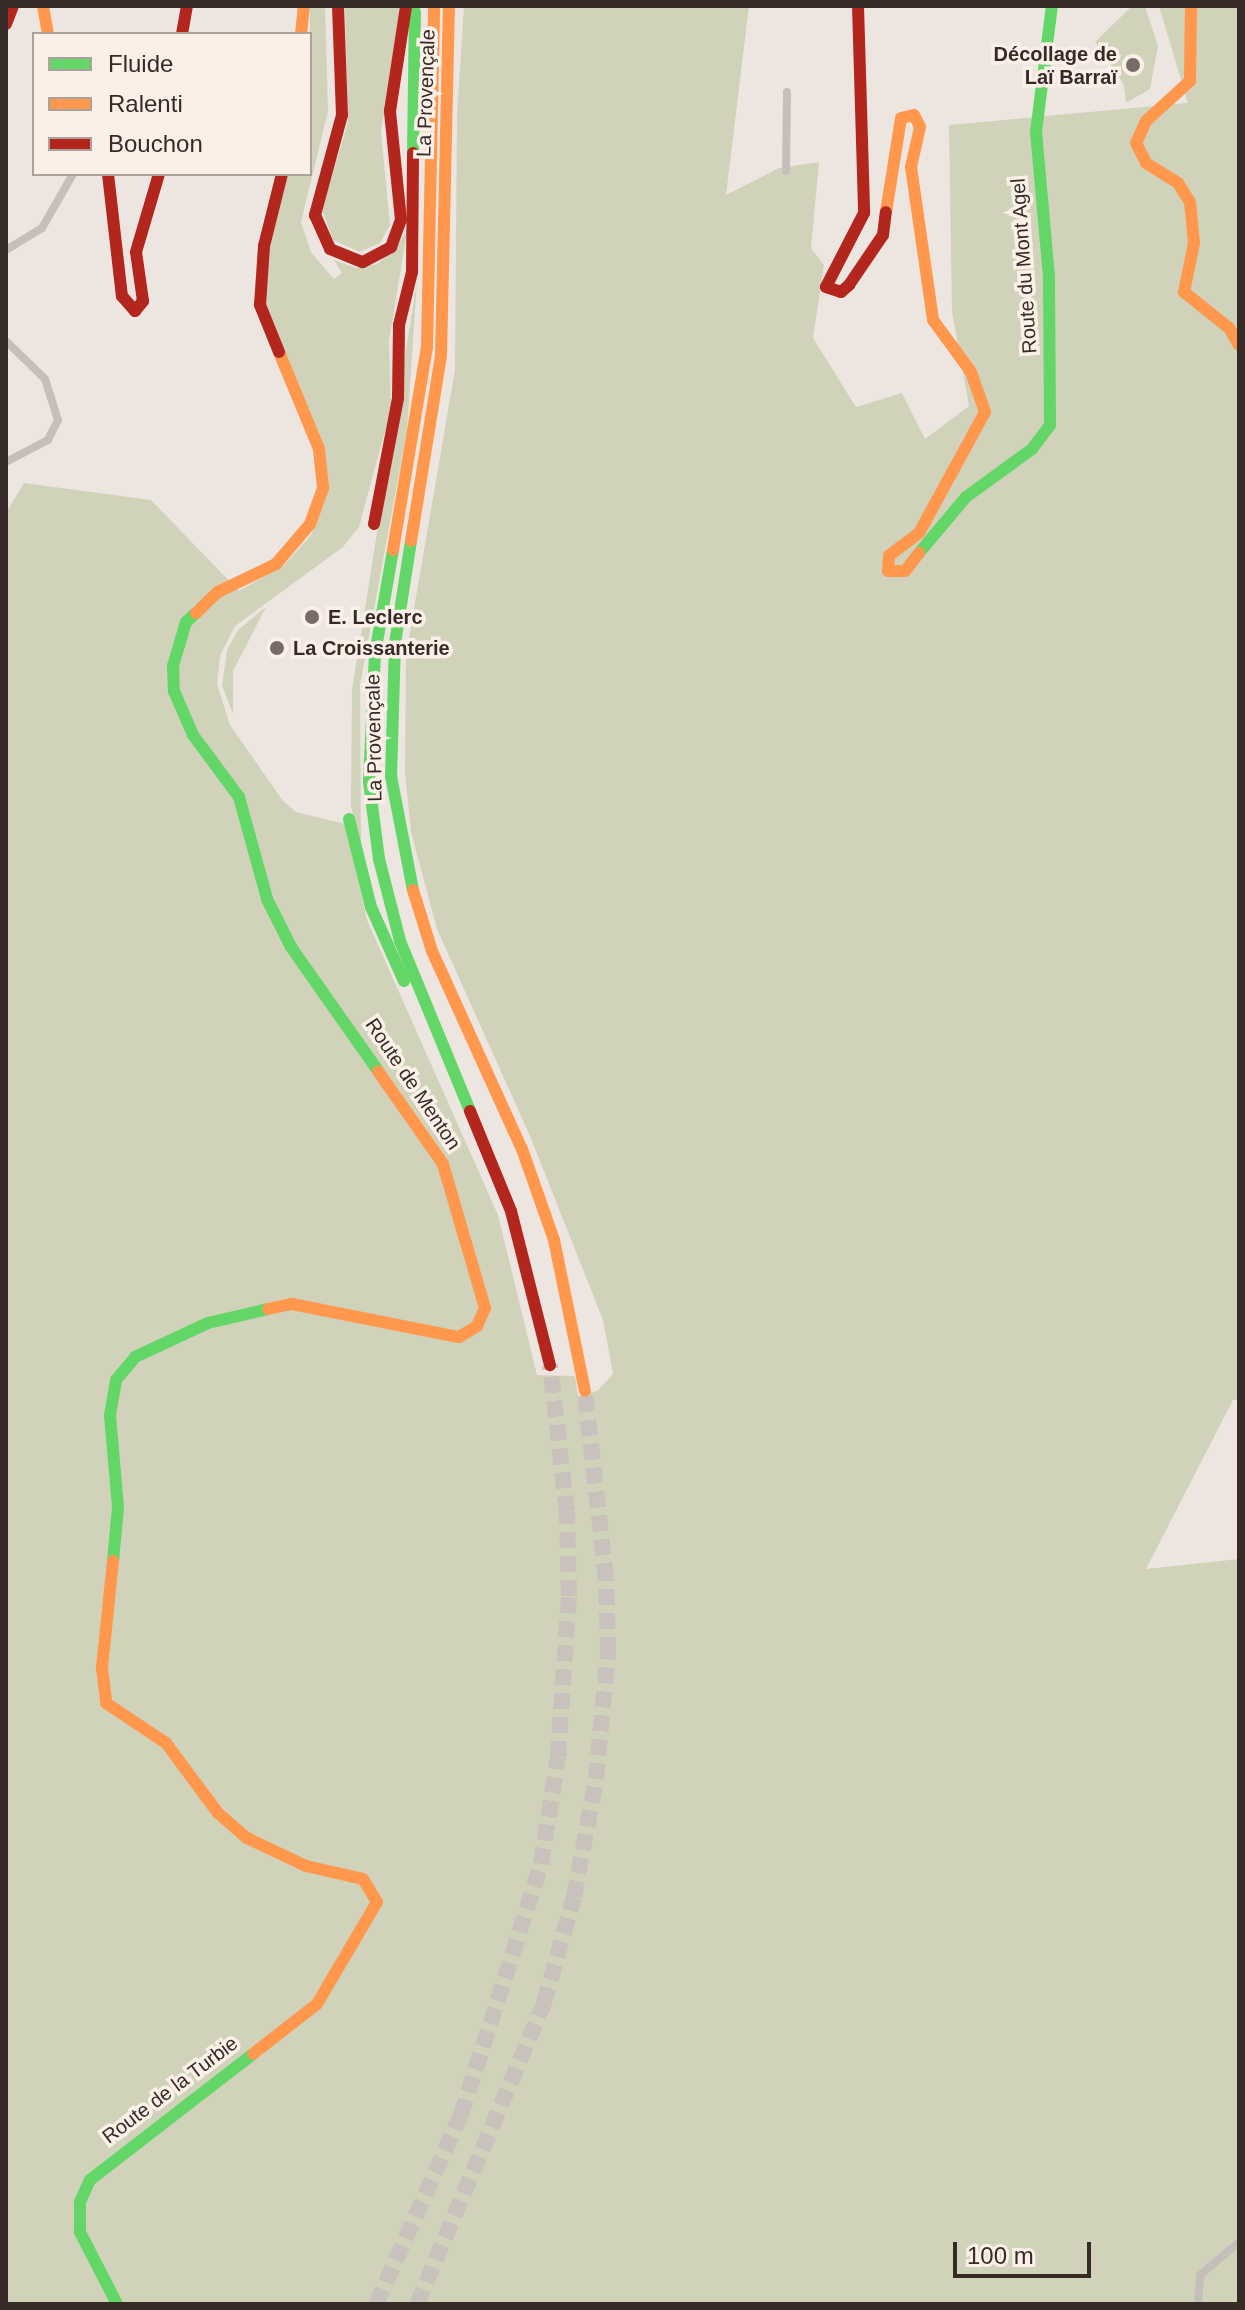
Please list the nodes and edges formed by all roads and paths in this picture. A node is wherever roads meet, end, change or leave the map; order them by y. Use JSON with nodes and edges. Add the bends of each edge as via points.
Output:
{"nodes":[{"id":1,"x":13,"y":6,"type":"edge"},
{"id":2,"x":43,"y":6,"type":"edge"},
{"id":3,"x":187,"y":6,"type":"edge"},
{"id":4,"x":304,"y":6,"type":"edge"},
{"id":5,"x":338,"y":6,"type":"edge"},
{"id":6,"x":406,"y":6,"type":"edge"},
{"id":7,"x":416,"y":6,"type":"edge"},
{"id":8,"x":434,"y":6,"type":"edge"},
{"id":9,"x":449,"y":6,"type":"edge"},
{"id":10,"x":858,"y":6,"type":"edge"},
{"id":11,"x":1052,"y":6,"type":"edge"},
{"id":12,"x":1191,"y":6,"type":"edge"},
{"id":13,"x":6,"y":24,"type":"edge"},
{"id":14,"x":48,"y":32,"type":"edge"},
{"id":15,"x":182,"y":32,"type":"edge"},
{"id":16,"x":301,"y":32,"type":"edge"},
{"id":17,"x":787,"y":92,"type":"dead end"},
{"id":18,"x":786,"y":171,"type":"dead end"},
{"id":19,"x":72,"y":176,"type":"edge"},
{"id":20,"x":108,"y":176,"type":"edge"},
{"id":21,"x":158,"y":176,"type":"edge"},
{"id":22,"x":282,"y":176,"type":"edge"},
{"id":23,"x":6,"y":250,"type":"edge"},
{"id":24,"x":8,"y":343,"type":"edge"},
{"id":25,"x":1239,"y":345,"type":"edge"},
{"id":26,"x":6,"y":462,"type":"edge"},
{"id":27,"x":374,"y":524,"type":"dead end"},
{"id":28,"x":349,"y":819,"type":"dead end"},
{"id":29,"x":455,"y":1077,"type":"junction"},
{"id":30,"x":550,"y":1365,"type":"tunnel mouth"},
{"id":31,"x":585,"y":1391,"type":"tunnel mouth"},
{"id":32,"x":374,"y":1889,"type":"joint"},
{"id":33,"x":1239,"y":2242,"type":"edge"},
{"id":34,"x":117,"y":2304,"type":"edge"},
{"id":35,"x":1198,"y":2304,"type":"edge"}],
"edges":[{"from":1,"to":13,"type":"main road"},
{"from":2,"to":14,"type":"main road"},
{"from":3,"to":15,"type":"main road"},
{"from":4,"to":16,"type":"main road"},
{"from":5,"to":6,"type":"main road","via":[[342,115],[315,215],[330,249],[363,262],[391,247],[401,220],[390,111]]},
{"from":7,"to":27,"type":"main road","via":[[412,272],[398,334],[398,398]]},
{"from":8,"to":29,"type":"main road","name":"La Provençale","via":[[427,347],[375,654],[368,758],[374,830],[392,915]]},
{"from":9,"to":31,"type":"main road","name":"La Provençale","via":[[441,355],[392,663],[391,776],[405,863],[432,951],[522,1149],[554,1240]]},
{"from":10,"to":11,"type":"main road","name":"Route du Mont Agel","via":[[864,213],[826,287],[841,292],[849,285],[883,235],[901,118],[914,115],[920,127],[911,167],[933,320],[971,372],[985,412],[919,533],[889,556],[888,571],[895,574],[905,571],[966,497],[1032,449],[1050,425],[1049,277],[1036,132]]},
{"from":12,"to":25,"type":"main road","via":[[1190,81],[1174,102],[1146,121],[1136,143],[1146,163],[1178,183],[1190,202],[1194,243],[1184,292],[1229,328]]},
{"from":17,"to":18,"type":"street"},
{"from":19,"to":23,"type":"street","via":[[42,228]]},
{"from":20,"to":21,"type":"main road","via":[[124,305],[135,311],[143,301],[136,252]]},
{"from":22,"to":32,"type":"main road","name":"Route de Menton","via":[[264,246],[260,305],[319,449],[323,488],[310,524],[276,564],[218,592],[186,622],[173,666],[174,691],[193,735],[239,797],[267,899],[291,947],[443,1164],[485,1308],[477,1326],[459,1337],[292,1304],[208,1323],[126,1364],[110,1407],[118,1507],[101,1684],[108,1707],[166,1743],[237,1831],[295,1861],[363,1879]]},
{"from":24,"to":26,"type":"street","via":[[45,379],[58,420],[48,440]]},
{"from":28,"to":29,"type":"main road","via":[[378,924]]},
{"from":29,"to":30,"type":"main road","name":"La Provençale","via":[[511,1211]]},
{"from":32,"to":34,"type":"main road","name":"Route de la Turbie","via":[[373,1914],[317,2004],[90,2180],[80,2202],[80,2232]]},
{"from":33,"to":35,"type":"street","via":[[1200,2275]]}]}
